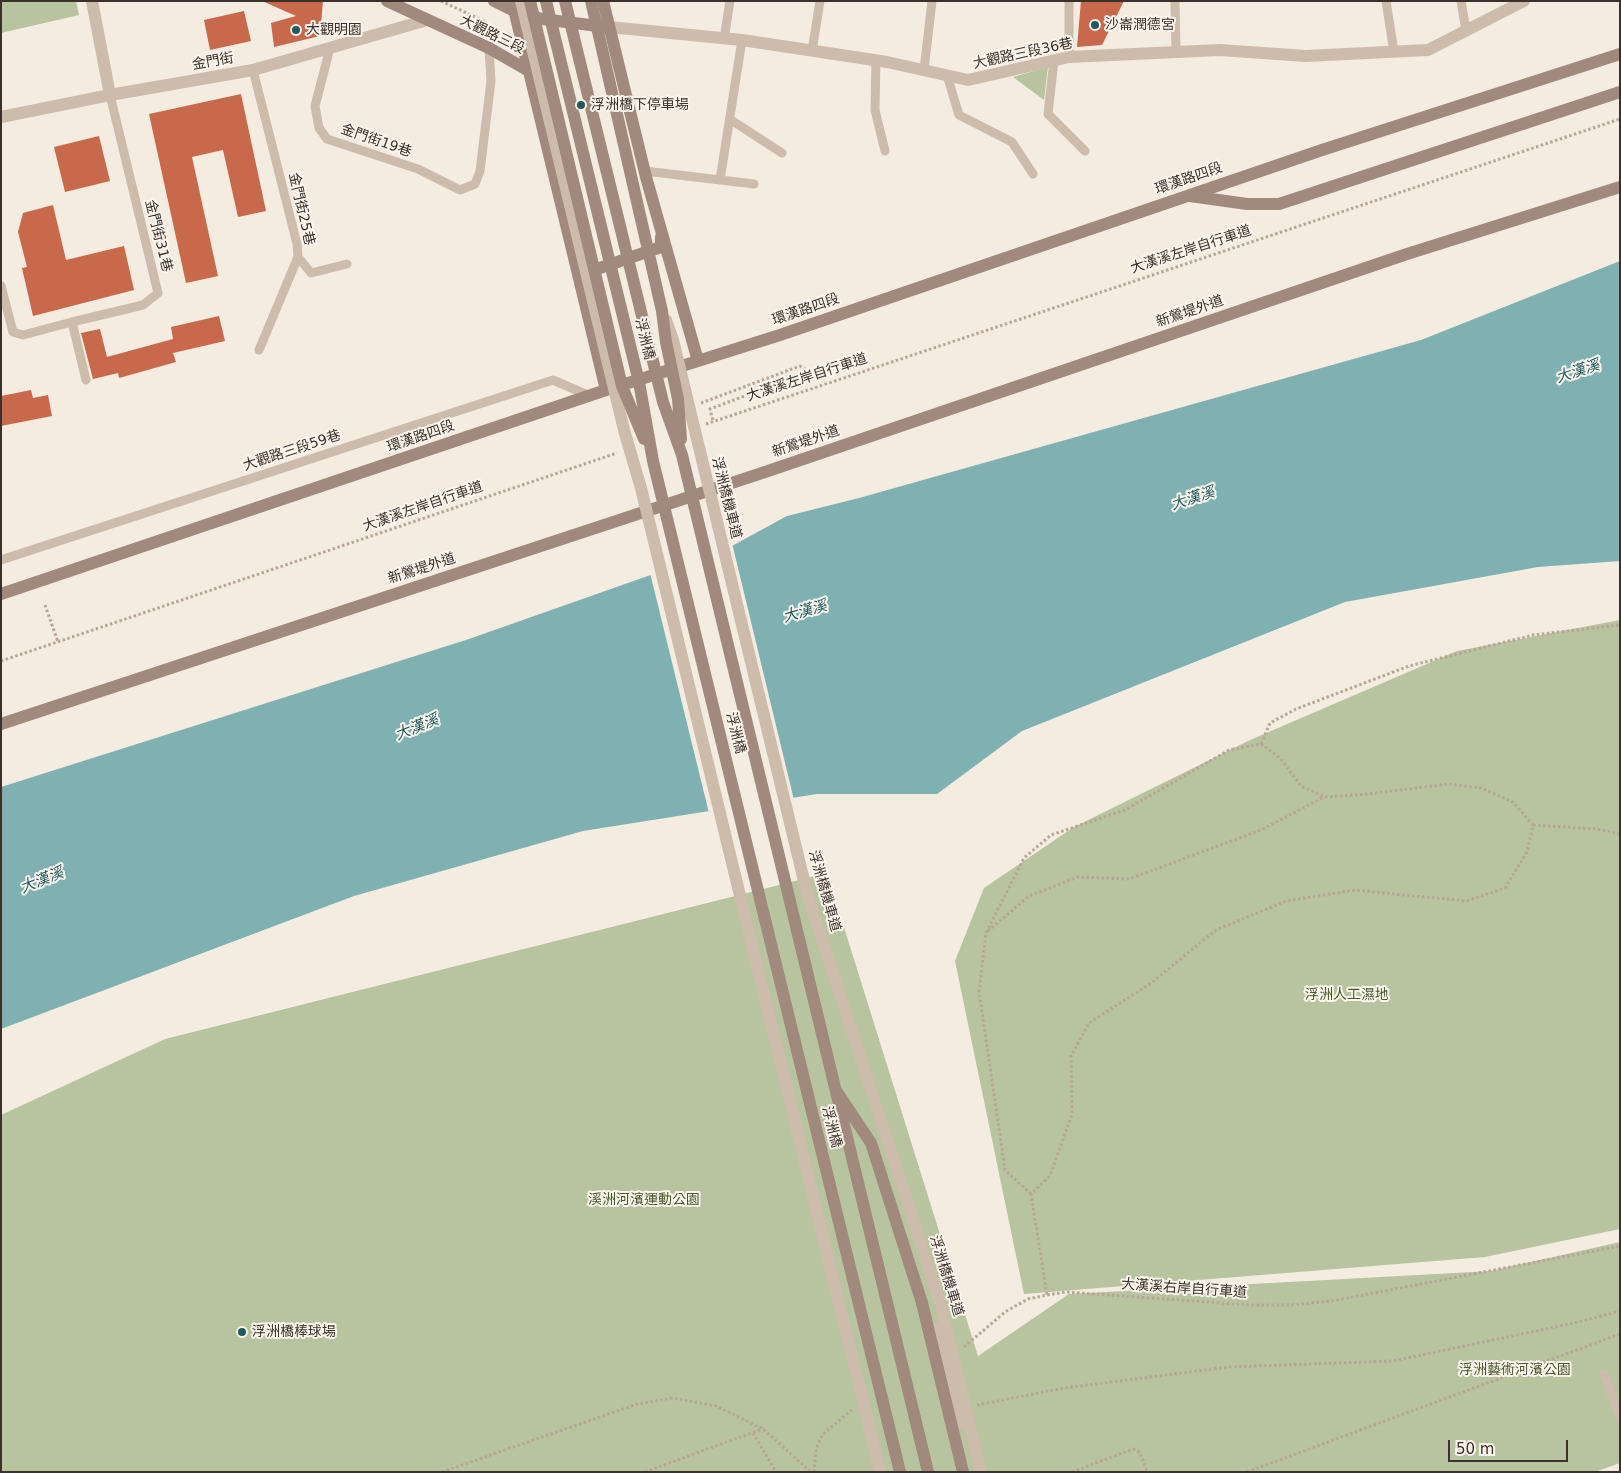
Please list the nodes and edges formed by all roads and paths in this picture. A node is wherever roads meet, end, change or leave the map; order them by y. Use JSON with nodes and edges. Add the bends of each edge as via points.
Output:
{"nodes":[{"id":1,"x":92,"y":1,"type":"edge"},
{"id":2,"x":387,"y":1,"type":"edge"},
{"id":3,"x":441,"y":1,"type":"edge"},
{"id":4,"x":494,"y":1,"type":"edge"},
{"id":5,"x":530,"y":1,"type":"edge"},
{"id":6,"x":546,"y":1,"type":"edge"},
{"id":7,"x":565,"y":1,"type":"edge"},
{"id":8,"x":591,"y":1,"type":"edge"},
{"id":9,"x":603,"y":1,"type":"edge"},
{"id":10,"x":730,"y":1,"type":"edge"},
{"id":11,"x":820,"y":1,"type":"edge"},
{"id":12,"x":932,"y":1,"type":"edge"},
{"id":13,"x":1069,"y":1,"type":"edge"},
{"id":14,"x":1175,"y":1,"type":"edge"},
{"id":15,"x":1386,"y":1,"type":"edge"},
{"id":16,"x":1461,"y":1,"type":"edge"},
{"id":17,"x":1523,"y":2,"type":"edge"},
{"id":18,"x":516,"y":4,"type":"edge"},
{"id":19,"x":427,"y":20,"type":"junction"},
{"id":20,"x":609,"y":27,"type":"junction"},
{"id":21,"x":1466,"y":31,"type":"junction"},
{"id":22,"x":499,"y":38,"type":"dead end"},
{"id":23,"x":724,"y":39,"type":"junction"},
{"id":24,"x":742,"y":40,"type":"junction"},
{"id":25,"x":330,"y":48,"type":"junction"},
{"id":26,"x":488,"y":48,"type":"junction"},
{"id":27,"x":812,"y":51,"type":"junction"},
{"id":28,"x":1176,"y":52,"type":"junction"},
{"id":29,"x":1394,"y":52,"type":"junction"},
{"id":30,"x":1620,"y":54,"type":"edge"},
{"id":31,"x":1069,"y":57,"type":"junction"},
{"id":32,"x":876,"y":60,"type":"junction"},
{"id":33,"x":1054,"y":60,"type":"junction"},
{"id":34,"x":253,"y":70,"type":"junction"},
{"id":35,"x":529,"y":70,"type":"junction"},
{"id":36,"x":924,"y":70,"type":"junction"},
{"id":37,"x":947,"y":75,"type":"junction"},
{"id":38,"x":1620,"y":92,"type":"edge"},
{"id":39,"x":110,"y":95,"type":"junction"},
{"id":40,"x":1,"y":117,"type":"edge"},
{"id":41,"x":1620,"y":119,"type":"edge"},
{"id":42,"x":731,"y":120,"type":"junction"},
{"id":43,"x":885,"y":151,"type":"dead end"},
{"id":44,"x":1085,"y":151,"type":"dead end"},
{"id":45,"x":782,"y":153,"type":"dead end"},
{"id":46,"x":644,"y":171,"type":"junction"},
{"id":47,"x":1033,"y":174,"type":"dead end"},
{"id":48,"x":720,"y":180,"type":"junction"},
{"id":49,"x":754,"y":184,"type":"dead end"},
{"id":50,"x":1620,"y":187,"type":"edge"},
{"id":51,"x":1188,"y":196,"type":"junction"},
{"id":52,"x":660,"y":229,"type":"junction"},
{"id":53,"x":298,"y":257,"type":"junction"},
{"id":54,"x":574,"y":258,"type":"junction"},
{"id":55,"x":347,"y":264,"type":"dead end"},
{"id":56,"x":1,"y":286,"type":"edge"},
{"id":57,"x":662,"y":311,"type":"junction"},
{"id":58,"x":72,"y":322,"type":"junction"},
{"id":59,"x":259,"y":350,"type":"dead end"},
{"id":60,"x":698,"y":361,"type":"junction"},
{"id":61,"x":86,"y":380,"type":"dead end"},
{"id":62,"x":606,"y":390,"type":"junction"},
{"id":63,"x":590,"y":396,"type":"junction"},
{"id":64,"x":696,"y":404,"type":"dead end"},
{"id":65,"x":713,"y":421,"type":"junction"},
{"id":66,"x":700,"y":426,"type":"dead end"},
{"id":67,"x":623,"y":451,"type":"dead end"},
{"id":68,"x":682,"y":455,"type":"junction"},
{"id":69,"x":653,"y":461,"type":"junction"},
{"id":70,"x":1,"y":560,"type":"edge"},
{"id":71,"x":1,"y":594,"type":"edge"},
{"id":72,"x":45,"y":605,"type":"dead end"},
{"id":73,"x":1620,"y":625,"type":"edge"},
{"id":74,"x":58,"y":642,"type":"junction"},
{"id":75,"x":1,"y":661,"type":"edge"},
{"id":76,"x":1,"y":724,"type":"edge"},
{"id":77,"x":1261,"y":744,"type":"junction"},
{"id":78,"x":1325,"y":797,"type":"junction"},
{"id":79,"x":1533,"y":825,"type":"junction"},
{"id":80,"x":1620,"y":834,"type":"edge"},
{"id":81,"x":986,"y":932,"type":"junction"},
{"id":82,"x":836,"y":1091,"type":"junction"},
{"id":83,"x":1031,"y":1194,"type":"junction"},
{"id":84,"x":910,"y":1215,"type":"junction"},
{"id":85,"x":1620,"y":1246,"type":"edge"},
{"id":86,"x":1047,"y":1295,"type":"junction"},
{"id":87,"x":1620,"y":1311,"type":"edge"},
{"id":88,"x":1620,"y":1334,"type":"edge"},
{"id":89,"x":960,"y":1349,"type":"dead end"},
{"id":90,"x":1604,"y":1374,"type":"dead end"},
{"id":91,"x":976,"y":1405,"type":"dead end"},
{"id":92,"x":858,"y":1407,"type":"dead end"},
{"id":93,"x":1620,"y":1417,"type":"edge"},
{"id":94,"x":763,"y":1429,"type":"junction"},
{"id":95,"x":753,"y":1433,"type":"junction"},
{"id":96,"x":442,"y":1472,"type":"edge"},
{"id":97,"x":646,"y":1472,"type":"edge"},
{"id":98,"x":776,"y":1472,"type":"edge"},
{"id":99,"x":812,"y":1472,"type":"edge"},
{"id":100,"x":880,"y":1472,"type":"edge"},
{"id":101,"x":900,"y":1472,"type":"edge"},
{"id":102,"x":928,"y":1472,"type":"edge"},
{"id":103,"x":963,"y":1472,"type":"edge"},
{"id":104,"x":972,"y":1472,"type":"edge"},
{"id":105,"x":981,"y":1472,"type":"edge"},
{"id":106,"x":1072,"y":1472,"type":"edge"},
{"id":107,"x":1147,"y":1472,"type":"edge"},
{"id":108,"x":1247,"y":1472,"type":"edge"}],
"edges":[{"from":1,"to":39,"type":"street"},
{"from":2,"to":19,"type":"street","name":"大觀路三段"},
{"from":3,"to":22,"type":"path","via":[[486,22],[491,33]]},
{"from":4,"to":18,"type":"street"},
{"from":5,"to":69,"type":"street","bridge":true,"via":[[622,386]]},
{"from":6,"to":69,"type":"street","name":"浮洲橋","bridge":true,"via":[[639,382]]},
{"from":7,"to":68,"type":"street","name":"浮洲橋","bridge":true,"via":[[663,402]]},
{"from":8,"to":57,"type":"street","bridge":true},
{"from":9,"to":20,"type":"street"},
{"from":10,"to":23,"type":"lane"},
{"from":11,"to":27,"type":"lane"},
{"from":12,"to":36,"type":"lane"},
{"from":13,"to":31,"type":"lane"},
{"from":14,"to":28,"type":"lane"},
{"from":15,"to":29,"type":"lane"},
{"from":16,"to":21,"type":"lane"},
{"from":17,"to":21,"type":"street","name":"大觀路三段36巷"},
{"from":18,"to":20,"type":"street","via":[[542,19]]},
{"from":18,"to":35,"type":"street"},
{"from":18,"to":100,"type":"street","bridge":true,"via":[[643,497]]},
{"from":19,"to":25,"type":"street","name":"金門街"},
{"from":19,"to":26,"type":"street","name":"大觀路三段"},
{"from":20,"to":23,"type":"street","name":"大觀路三段36巷"},
{"from":20,"to":46,"type":"street"},
{"from":21,"to":29,"type":"street","name":"大觀路三段36巷","via":[[1428,50]]},
{"from":23,"to":24,"type":"street","name":"大觀路三段36巷"},
{"from":24,"to":27,"type":"street","name":"大觀路三段36巷"},
{"from":24,"to":42,"type":"lane"},
{"from":25,"to":26,"type":"lane","name":"金門街19巷","via":[[315,106],[319,128],[327,138],[418,169],[460,190],[475,184],[483,152],[491,81]]},
{"from":25,"to":34,"type":"street","name":"金門街"},
{"from":26,"to":35,"type":"street","name":"大觀路三段"},
{"from":27,"to":32,"type":"street","name":"大觀路三段36巷"},
{"from":28,"to":29,"type":"street","name":"大觀路三段36巷","via":[[1220,50],[1306,56]]},
{"from":28,"to":31,"type":"street","name":"大觀路三段36巷"},
{"from":30,"to":51,"type":"street","name":"環漢路四段"},
{"from":31,"to":33,"type":"street","name":"大觀路三段36巷"},
{"from":32,"to":36,"type":"street","name":"大觀路三段36巷"},
{"from":32,"to":43,"type":"lane","via":[[875,110]]},
{"from":33,"to":37,"type":"street","name":"大觀路三段36巷","via":[[968,80]]},
{"from":33,"to":44,"type":"lane","via":[[1048,114]]},
{"from":34,"to":39,"type":"street","name":"金門街"},
{"from":34,"to":53,"type":"lane","name":"金門街25巷"},
{"from":35,"to":54,"type":"street"},
{"from":36,"to":37,"type":"street","name":"大觀路三段36巷"},
{"from":37,"to":47,"type":"lane","via":[[959,115],[1012,142]]},
{"from":38,"to":51,"type":"street","via":[[1279,204],[1247,204]]},
{"from":39,"to":40,"type":"street","name":"金門街"},
{"from":39,"to":58,"type":"lane","name":"金門街31巷","via":[[158,293],[143,305]]},
{"from":41,"to":65,"type":"path","name":"大漢溪左岸自行車道"},
{"from":42,"to":45,"type":"lane"},
{"from":42,"to":48,"type":"lane"},
{"from":46,"to":48,"type":"lane"},
{"from":46,"to":52,"type":"street"},
{"from":48,"to":49,"type":"lane"},
{"from":50,"to":76,"type":"street","name":"新鶯堤外道","via":[[1398,257],[778,468]]},
{"from":51,"to":60,"type":"street","name":"環漢路四段"},
{"from":52,"to":54,"type":"street","via":[[661,247],[643,254],[594,270]]},
{"from":52,"to":60,"type":"street"},
{"from":53,"to":55,"type":"lane","via":[[310,273]]},
{"from":53,"to":59,"type":"lane","name":"金門街25巷"},
{"from":54,"to":62,"type":"street"},
{"from":56,"to":58,"type":"lane","via":[[13,332],[23,335]]},
{"from":57,"to":68,"type":"street","bridge":true,"via":[[678,399]]},
{"from":57,"to":84,"type":"street","name":"浮洲橋機車道","bridge":true,"via":[[673,340],[807,893]]},
{"from":58,"to":61,"type":"lane"},
{"from":60,"to":62,"type":"street","name":"環漢路四段"},
{"from":62,"to":63,"type":"street","name":"環漢路四段"},
{"from":63,"to":70,"type":"lane","name":"大觀路三段59巷","via":[[553,380]]},
{"from":63,"to":71,"type":"street","name":"環漢路四段"},
{"from":64,"to":65,"type":"path","via":[[800,366],[805,369],[803,374],[710,408]]},
{"from":65,"to":66,"type":"path","name":"大漢溪左岸自行車道"},
{"from":67,"to":74,"type":"path","name":"大漢溪左岸自行車道"},
{"from":68,"to":82,"type":"street","name":"浮洲橋","bridge":true},
{"from":69,"to":101,"type":"street","name":"浮洲橋","bridge":true},
{"from":72,"to":74,"type":"path"},
{"from":73,"to":77,"type":"path","via":[[1533,635],[1409,666],[1296,709],[1270,724]]},
{"from":74,"to":75,"type":"path","name":"大漢溪左岸自行車道"},
{"from":77,"to":78,"type":"path","via":[[1280,758],[1301,786]]},
{"from":77,"to":81,"type":"path","via":[[1229,750],[1125,810],[1051,835],[1024,858]]},
{"from":78,"to":79,"type":"path","via":[[1448,784],[1481,788],[1513,802]]},
{"from":78,"to":81,"type":"path","via":[[1261,830],[1129,879],[1078,877],[1029,896]]},
{"from":79,"to":80,"type":"path","via":[[1598,829]]},
{"from":79,"to":83,"type":"path","via":[[1527,852],[1505,888],[1466,901],[1355,890],[1286,901],[1216,930],[1150,984],[1089,1023],[1071,1056],[1072,1114],[1050,1176]]},
{"from":81,"to":83,"type":"path","via":[[979,991],[1005,1170]]},
{"from":82,"to":102,"type":"street","name":"浮洲橋","bridge":true},
{"from":82,"to":103,"type":"street","name":"浮洲橋","bridge":true,"via":[[871,1143],[922,1303]]},
{"from":83,"to":86,"type":"path"},
{"from":84,"to":104,"type":"street","bridge":true},
{"from":84,"to":105,"type":"street","name":"浮洲橋機車道","bridge":true,"via":[[939,1299]]},
{"from":85,"to":86,"type":"path","name":"大漢溪右岸自行車道","via":[[1332,1301],[1291,1305],[1066,1292]]},
{"from":86,"to":89,"type":"path","name":"大漢溪右岸自行車道","via":[[1028,1299],[1005,1312]]},
{"from":87,"to":91,"type":"path","via":[[1393,1361],[1228,1367],[1064,1388]]},
{"from":88,"to":108,"type":"path"},
{"from":90,"to":93,"type":"lane"},
{"from":92,"to":99,"type":"path","via":[[823,1434],[816,1449]]},
{"from":94,"to":95,"type":"path"},
{"from":94,"to":96,"type":"path","via":[[716,1406],[673,1398],[637,1404]]},
{"from":94,"to":99,"type":"path"},
{"from":95,"to":97,"type":"path"},
{"from":95,"to":98,"type":"path"},
{"from":106,"to":107,"type":"path","via":[[1133,1449],[1140,1452]]}]}
